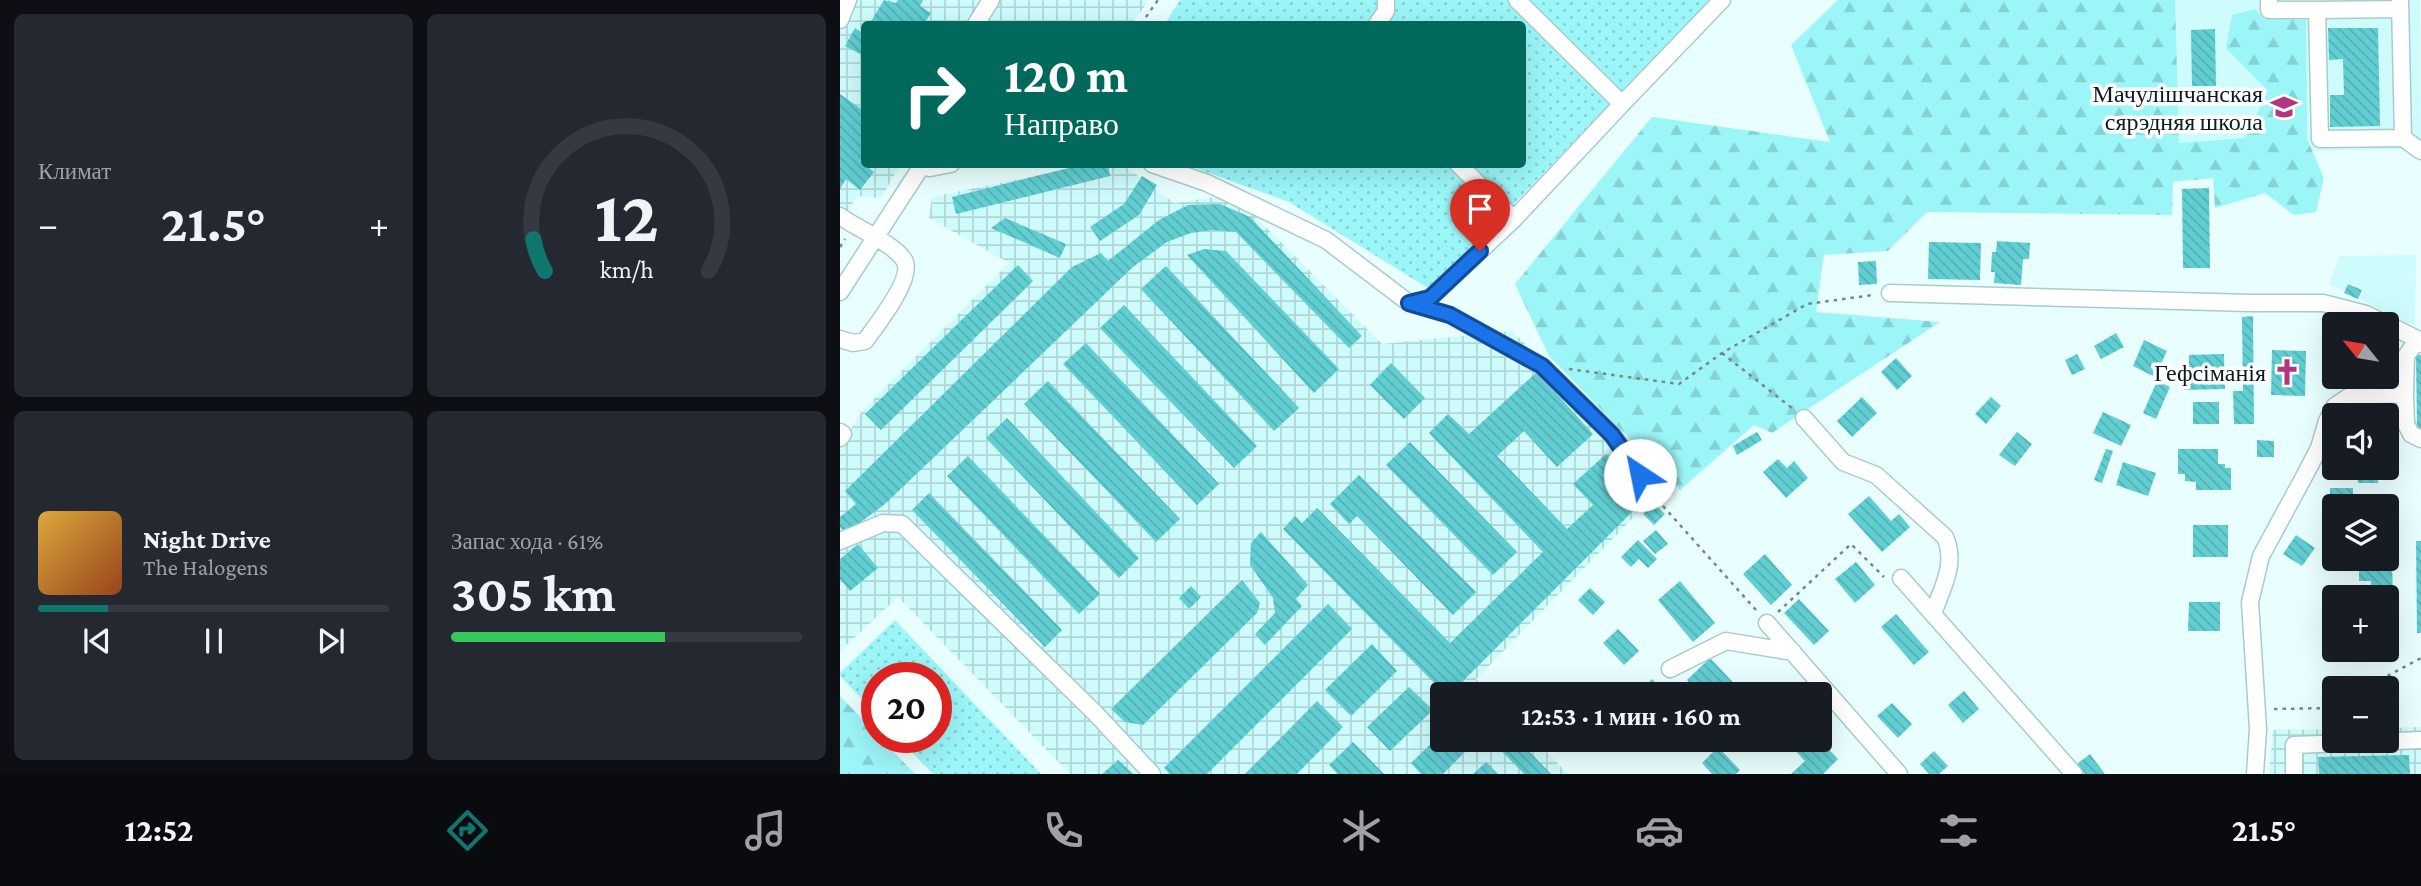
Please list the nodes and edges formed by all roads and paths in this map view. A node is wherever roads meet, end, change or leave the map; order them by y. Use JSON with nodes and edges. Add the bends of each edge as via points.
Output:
{"nodes":[{"id":1,"x":848,"y":0,"type":"edge"},
{"id":2,"x":991,"y":0,"type":"edge"},
{"id":3,"x":1158,"y":0,"type":"edge"},
{"id":4,"x":1386,"y":0,"type":"edge"},
{"id":5,"x":1517,"y":0,"type":"edge"},
{"id":6,"x":1722,"y":0,"type":"edge"},
{"id":7,"x":2269,"y":0,"type":"edge"},
{"id":8,"x":2400,"y":4,"type":"edge"},
{"id":9,"x":2318,"y":10,"type":"junction"},
{"id":10,"x":840,"y":19,"type":"edge"},
{"id":11,"x":978,"y":21,"type":"edge"},
{"id":12,"x":1143,"y":21,"type":"edge"},
{"id":13,"x":1379,"y":21,"type":"edge"},
{"id":14,"x":1622,"y":104,"type":"junction"},
{"id":15,"x":2403,"y":138,"type":"junction"},
{"id":16,"x":2420,"y":150,"type":"edge"},
{"id":17,"x":921,"y":168,"type":"edge"},
{"id":18,"x":1164,"y":168,"type":"edge"},
{"id":19,"x":1462,"y":168,"type":"edge"},
{"id":20,"x":840,"y":216,"type":"edge"},
{"id":21,"x":1514,"y":219,"type":"junction"},
{"id":22,"x":876,"y":239,"type":"junction"},
{"id":23,"x":840,"y":291,"type":"edge"},
{"id":24,"x":1891,"y":293,"type":"joint"},
{"id":25,"x":1409,"y":303,"type":"junction"},
{"id":26,"x":2358,"y":312,"type":"edge"},
{"id":27,"x":2399,"y":330,"type":"edge"},
{"id":28,"x":840,"y":339,"type":"edge"},
{"id":29,"x":2421,"y":342,"type":"edge"},
{"id":30,"x":1721,"y":353,"type":"junction"},
{"id":31,"x":1569,"y":369,"type":"dead end"},
{"id":32,"x":2405,"y":394,"type":"junction"},
{"id":33,"x":1804,"y":418,"type":"joint"},
{"id":34,"x":840,"y":432,"type":"edge"},
{"id":35,"x":840,"y":438,"type":"edge"},
{"id":36,"x":2421,"y":439,"type":"edge"},
{"id":37,"x":1653,"y":495,"type":"joint"},
{"id":38,"x":840,"y":541,"type":"edge"},
{"id":39,"x":1901,"y":578,"type":"joint"},
{"id":40,"x":1933,"y":614,"type":"junction"},
{"id":41,"x":1767,"y":622,"type":"junction"},
{"id":42,"x":1793,"y":652,"type":"junction"},
{"id":43,"x":2421,"y":658,"type":"edge"},
{"id":44,"x":1670,"y":669,"type":"dead end"},
{"id":45,"x":2387,"y":676,"type":"edge"},
{"id":46,"x":2322,"y":708,"type":"edge"},
{"id":47,"x":2256,"y":710,"type":"junction"},
{"id":48,"x":2421,"y":740,"type":"edge"},
{"id":49,"x":1152,"y":774,"type":"edge"},
{"id":50,"x":1899,"y":774,"type":"edge"},
{"id":51,"x":2074,"y":774,"type":"edge"},
{"id":52,"x":2255,"y":774,"type":"edge"},
{"id":53,"x":2294,"y":774,"type":"edge"}],
"edges":[{"from":1,"to":10,"type":"street"},
{"from":2,"to":11,"type":"street"},
{"from":3,"to":12,"type":"path"},
{"from":4,"to":13,"type":"street"},
{"from":5,"to":14,"type":"street"},
{"from":6,"to":14,"type":"street"},
{"from":7,"to":9,"type":"street","via":[[2269,10]]},
{"from":8,"to":9,"type":"street"},
{"from":8,"to":15,"type":"street"},
{"from":9,"to":15,"type":"street","via":[[2320,139]]},
{"from":14,"to":21,"type":"street"},
{"from":15,"to":16,"type":"street"},
{"from":17,"to":22,"type":"street"},
{"from":18,"to":25,"type":"street","via":[[1208,183],[1325,240]]},
{"from":19,"to":21,"type":"street"},
{"from":20,"to":22,"type":"street"},
{"from":21,"to":25,"type":"street","via":[[1430,298]]},
{"from":22,"to":23,"type":"street"},
{"from":22,"to":28,"type":"street","via":[[904,260],[908,272],[865,341]]},
{"from":24,"to":26,"type":"street","via":[[2323,303]]},
{"from":24,"to":30,"type":"path","via":[[1807,304]]},
{"from":25,"to":37,"type":"street","via":[[1450,315],[1542,366],[1612,435]]},
{"from":27,"to":29,"type":"street"},
{"from":29,"to":32,"type":"street","via":[[2406,356]]},
{"from":30,"to":31,"type":"path","via":[[1679,384]]},
{"from":30,"to":33,"type":"path"},
{"from":32,"to":36,"type":"street","via":[[2406,424],[2411,434]]},
{"from":32,"to":47,"type":"street","via":[[2350,396],[2335,406],[2315,456],[2261,556],[2250,602]]},
{"from":33,"to":40,"type":"street","via":[[1843,462],[1876,475],[1945,537],[1951,566]]},
{"from":34,"to":35,"type":"street"},
{"from":37,"to":41,"type":"path"},
{"from":38,"to":49,"type":"street","via":[[883,523],[902,524]]},
{"from":39,"to":40,"type":"street"},
{"from":39,"to":41,"type":"path","via":[[1889,581],[1851,544]]},
{"from":40,"to":51,"type":"street"},
{"from":41,"to":42,"type":"street"},
{"from":42,"to":44,"type":"street","via":[[1726,641]]},
{"from":42,"to":50,"type":"street"},
{"from":43,"to":45,"type":"path"},
{"from":46,"to":47,"type":"path"},
{"from":47,"to":52,"type":"street"},
{"from":48,"to":53,"type":"street","via":[[2294,746]]}]}
